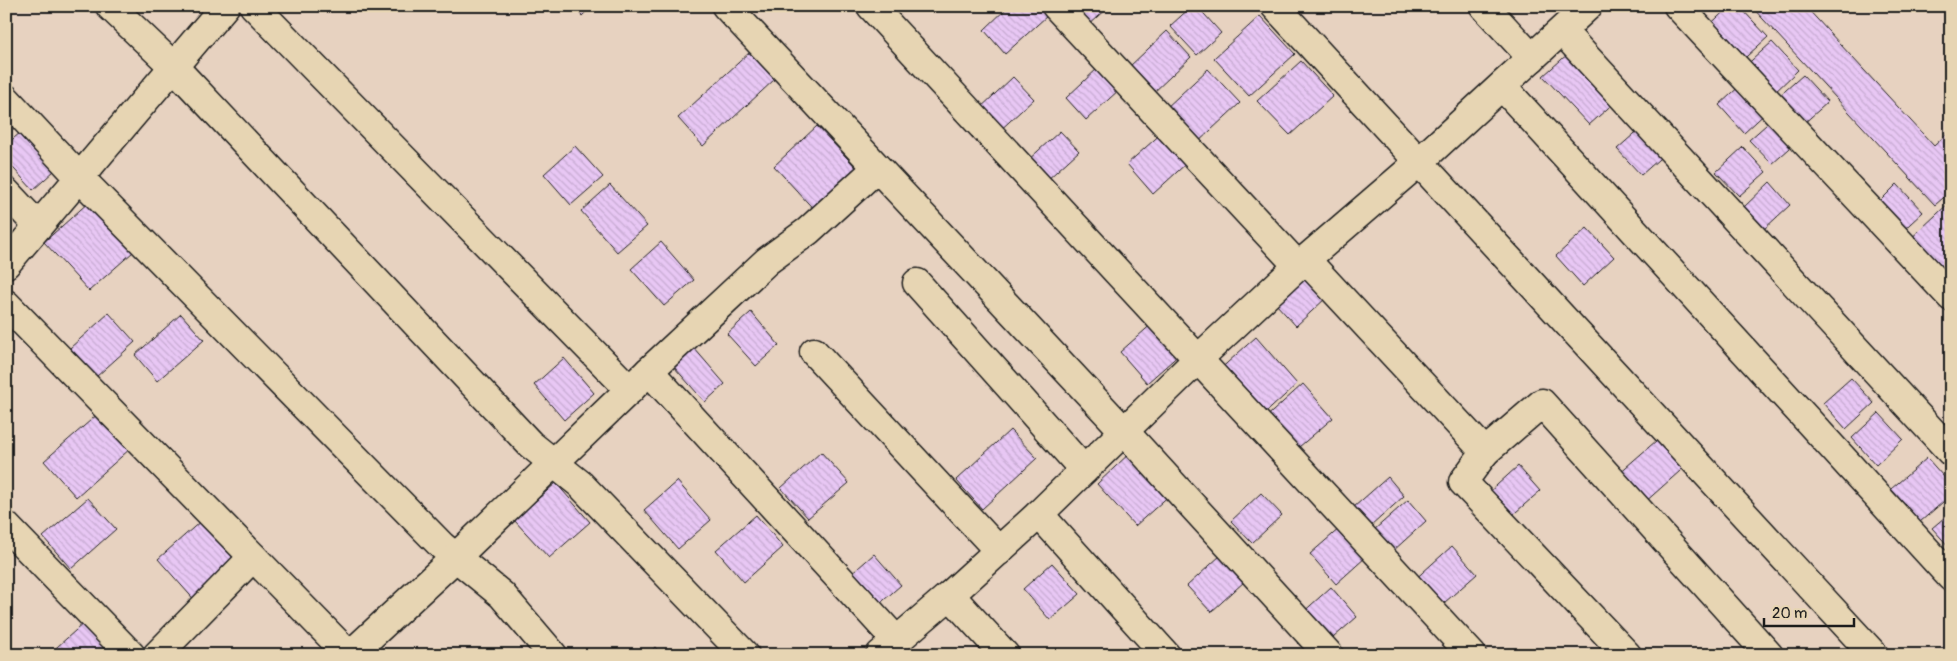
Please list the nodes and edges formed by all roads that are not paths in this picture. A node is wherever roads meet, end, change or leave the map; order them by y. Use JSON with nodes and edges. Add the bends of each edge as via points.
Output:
{"nodes":[{"id":1,"x":110,"y":6,"type":"edge"},
{"id":2,"x":225,"y":6,"type":"edge"},
{"id":3,"x":254,"y":6,"type":"edge"},
{"id":4,"x":726,"y":6,"type":"edge"},
{"id":5,"x":871,"y":6,"type":"edge"},
{"id":6,"x":1056,"y":6,"type":"edge"},
{"id":7,"x":1275,"y":6,"type":"edge"},
{"id":8,"x":1484,"y":6,"type":"edge"},
{"id":9,"x":1588,"y":6,"type":"edge"},
{"id":10,"x":1678,"y":6,"type":"edge"},
{"id":11,"x":1562,"y":31,"type":"junction"},
{"id":12,"x":1532,"y":58,"type":"junction"},
{"id":13,"x":172,"y":66,"type":"junction"},
{"id":14,"x":1502,"y":86,"type":"junction"},
{"id":15,"x":6,"y":99,"type":"edge"},
{"id":16,"x":1419,"y":162,"type":"junction"},
{"id":17,"x":876,"y":168,"type":"junction"},
{"id":18,"x":80,"y":178,"type":"junction"},
{"id":19,"x":6,"y":192,"type":"edge"},
{"id":20,"x":38,"y":226,"type":"junction"},
{"id":21,"x":1302,"y":263,"type":"junction"},
{"id":22,"x":6,"y":264,"type":"edge"},
{"id":23,"x":917,"y":283,"type":"dead end"},
{"id":24,"x":1951,"y":298,"type":"edge"},
{"id":25,"x":6,"y":304,"type":"edge"},
{"id":26,"x":814,"y":352,"type":"dead end"},
{"id":27,"x":1198,"y":359,"type":"junction"},
{"id":28,"x":649,"y":371,"type":"junction"},
{"id":29,"x":630,"y":390,"type":"junction"},
{"id":30,"x":1124,"y":431,"type":"junction"},
{"id":31,"x":1485,"y":452,"type":"junction"},
{"id":32,"x":1951,"y":452,"type":"edge"},
{"id":33,"x":554,"y":463,"type":"junction"},
{"id":34,"x":1084,"y":470,"type":"junction"},
{"id":35,"x":1039,"y":514,"type":"junction"},
{"id":36,"x":6,"y":526,"type":"edge"},
{"id":37,"x":999,"y":551,"type":"junction"},
{"id":38,"x":253,"y":557,"type":"junction"},
{"id":39,"x":456,"y":557,"type":"junction"},
{"id":40,"x":1951,"y":576,"type":"edge"},
{"id":41,"x":950,"y":595,"type":"junction"},
{"id":42,"x":888,"y":648,"type":"edge"},
{"id":43,"x":131,"y":655,"type":"edge"},
{"id":44,"x":156,"y":655,"type":"edge"},
{"id":45,"x":350,"y":655,"type":"edge"},
{"id":46,"x":553,"y":655,"type":"edge"},
{"id":47,"x":745,"y":655,"type":"edge"},
{"id":48,"x":1005,"y":655,"type":"edge"},
{"id":49,"x":1166,"y":655,"type":"edge"},
{"id":50,"x":1328,"y":655,"type":"edge"},
{"id":51,"x":1472,"y":655,"type":"edge"},
{"id":52,"x":1627,"y":655,"type":"edge"},
{"id":53,"x":1769,"y":655,"type":"edge"},
{"id":54,"x":1874,"y":655,"type":"edge"}],
"edges":[{"from":1,"to":13,"type":"street"},
{"from":2,"to":13,"type":"street"},
{"from":3,"to":29,"type":"street"},
{"from":4,"to":17,"type":"street"},
{"from":5,"to":27,"type":"street"},
{"from":6,"to":21,"type":"street"},
{"from":7,"to":16,"type":"street"},
{"from":8,"to":12,"type":"street"},
{"from":9,"to":11,"type":"street"},
{"from":10,"to":24,"type":"street"},
{"from":11,"to":12,"type":"street"},
{"from":11,"to":32,"type":"street"},
{"from":12,"to":14,"type":"street"},
{"from":13,"to":18,"type":"street"},
{"from":13,"to":33,"type":"street","via":[[530,444]]},
{"from":14,"to":16,"type":"street"},
{"from":14,"to":40,"type":"street"},
{"from":15,"to":18,"type":"street"},
{"from":16,"to":21,"type":"street"},
{"from":16,"to":54,"type":"street"},
{"from":17,"to":28,"type":"street","via":[[808,231],[767,261]]},
{"from":17,"to":30,"type":"street"},
{"from":18,"to":20,"type":"street"},
{"from":18,"to":39,"type":"street"},
{"from":19,"to":20,"type":"street"},
{"from":20,"to":22,"type":"street"},
{"from":21,"to":27,"type":"street"},
{"from":21,"to":31,"type":"street"},
{"from":23,"to":34,"type":"street"},
{"from":25,"to":38,"type":"street"},
{"from":26,"to":37,"type":"street"},
{"from":27,"to":30,"type":"street"},
{"from":27,"to":51,"type":"street"},
{"from":28,"to":29,"type":"street"},
{"from":28,"to":42,"type":"street"},
{"from":29,"to":33,"type":"street"},
{"from":30,"to":34,"type":"street"},
{"from":30,"to":50,"type":"street"},
{"from":31,"to":52,"type":"street","via":[[1464,482]]},
{"from":31,"to":53,"type":"street","via":[[1542,403]]},
{"from":33,"to":39,"type":"street"},
{"from":33,"to":47,"type":"street","via":[[580,484]]},
{"from":34,"to":35,"type":"street"},
{"from":35,"to":37,"type":"street"},
{"from":35,"to":49,"type":"street"},
{"from":36,"to":43,"type":"street"},
{"from":37,"to":41,"type":"street"},
{"from":38,"to":44,"type":"street"},
{"from":38,"to":45,"type":"street"},
{"from":39,"to":45,"type":"street"},
{"from":39,"to":46,"type":"street","via":[[502,596]]},
{"from":41,"to":42,"type":"street"},
{"from":41,"to":48,"type":"street"}]}
